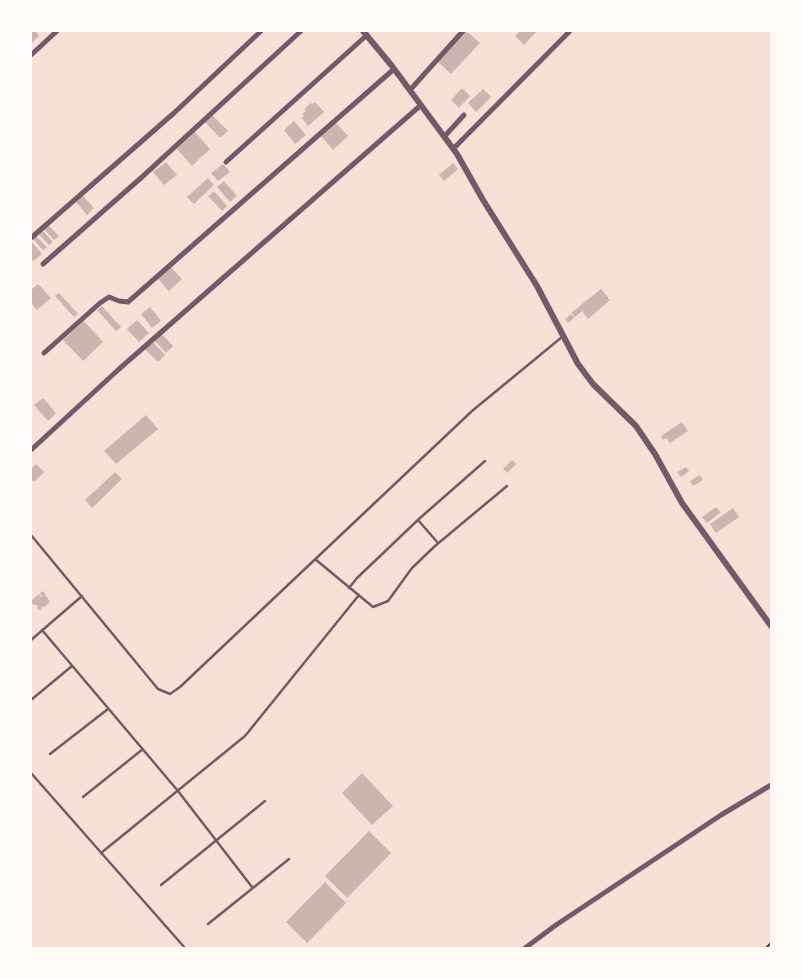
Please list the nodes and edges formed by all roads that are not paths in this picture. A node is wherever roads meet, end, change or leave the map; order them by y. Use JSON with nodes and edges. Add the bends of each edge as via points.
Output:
{"nodes":[{"id":1,"x":57,"y":31,"type":"edge"},
{"id":2,"x":261,"y":31,"type":"edge"},
{"id":3,"x":301,"y":31,"type":"edge"},
{"id":4,"x":463,"y":31,"type":"edge"},
{"id":5,"x":570,"y":31,"type":"edge"},
{"id":6,"x":365,"y":33,"type":"edge"},
{"id":7,"x":31,"y":56,"type":"edge"},
{"id":8,"x":394,"y":69,"type":"junction"},
{"id":9,"x":410,"y":90,"type":"junction"},
{"id":10,"x":421,"y":105,"type":"junction"},
{"id":11,"x":464,"y":116,"type":"dead end"},
{"id":12,"x":444,"y":137,"type":"junction"},
{"id":13,"x":453,"y":149,"type":"junction"},
{"id":14,"x":226,"y":162,"type":"dead end"},
{"id":15,"x":31,"y":238,"type":"edge"},
{"id":16,"x":42,"y":264,"type":"dead end"},
{"id":17,"x":563,"y":336,"type":"junction"},
{"id":18,"x":44,"y":353,"type":"dead end"},
{"id":19,"x":31,"y":450,"type":"edge"},
{"id":20,"x":485,"y":461,"type":"dead end"},
{"id":21,"x":507,"y":486,"type":"dead end"},
{"id":22,"x":418,"y":520,"type":"junction"},
{"id":23,"x":31,"y":535,"type":"edge"},
{"id":24,"x":438,"y":543,"type":"junction"},
{"id":25,"x":315,"y":560,"type":"junction"},
{"id":26,"x":350,"y":588,"type":"junction"},
{"id":27,"x":82,"y":596,"type":"junction"},
{"id":28,"x":359,"y":596,"type":"junction"},
{"id":29,"x":771,"y":626,"type":"edge"},
{"id":30,"x":42,"y":630,"type":"junction"},
{"id":31,"x":31,"y":640,"type":"edge"},
{"id":32,"x":72,"y":666,"type":"junction"},
{"id":33,"x":31,"y":700,"type":"edge"},
{"id":34,"x":108,"y":709,"type":"junction"},
{"id":35,"x":143,"y":750,"type":"junction"},
{"id":36,"x":50,"y":754,"type":"dead end"},
{"id":37,"x":31,"y":773,"type":"edge"},
{"id":38,"x":771,"y":785,"type":"edge"},
{"id":39,"x":178,"y":791,"type":"junction"},
{"id":40,"x":83,"y":797,"type":"dead end"},
{"id":41,"x":265,"y":801,"type":"dead end"},
{"id":42,"x":216,"y":841,"type":"junction"},
{"id":43,"x":101,"y":853,"type":"junction"},
{"id":44,"x":289,"y":859,"type":"dead end"},
{"id":45,"x":161,"y":885,"type":"dead end"},
{"id":46,"x":252,"y":887,"type":"junction"},
{"id":47,"x":208,"y":924,"type":"dead end"},
{"id":48,"x":185,"y":948,"type":"edge"},
{"id":49,"x":525,"y":948,"type":"edge"}],
"edges":[{"from":1,"to":7,"type":"street"},
{"from":2,"to":15,"type":"street","via":[[174,113]]},
{"from":3,"to":16,"type":"street"},
{"from":4,"to":9,"type":"street"},
{"from":5,"to":13,"type":"street"},
{"from":6,"to":8,"type":"street"},
{"from":6,"to":14,"type":"street"},
{"from":8,"to":9,"type":"street"},
{"from":8,"to":18,"type":"street","via":[[128,302],[109,297]]},
{"from":9,"to":10,"type":"street"},
{"from":10,"to":12,"type":"street"},
{"from":10,"to":19,"type":"street"},
{"from":11,"to":12,"type":"street"},
{"from":12,"to":13,"type":"street"},
{"from":13,"to":17,"type":"street","via":[[537,286]]},
{"from":17,"to":25,"type":"lane","via":[[472,411]]},
{"from":17,"to":29,"type":"street","via":[[593,384],[636,426],[682,503]]},
{"from":20,"to":22,"type":"lane"},
{"from":21,"to":24,"type":"lane"},
{"from":22,"to":24,"type":"lane"},
{"from":22,"to":26,"type":"lane"},
{"from":23,"to":27,"type":"lane"},
{"from":24,"to":28,"type":"lane","via":[[412,568],[388,600],[373,607]]},
{"from":25,"to":26,"type":"lane"},
{"from":25,"to":27,"type":"lane","via":[[170,694],[158,690]]},
{"from":26,"to":28,"type":"lane"},
{"from":27,"to":30,"type":"lane"},
{"from":28,"to":39,"type":"lane","via":[[245,736]]},
{"from":30,"to":31,"type":"lane"},
{"from":30,"to":32,"type":"lane"},
{"from":32,"to":33,"type":"lane"},
{"from":32,"to":34,"type":"lane"},
{"from":34,"to":35,"type":"lane"},
{"from":34,"to":36,"type":"lane"},
{"from":35,"to":39,"type":"lane"},
{"from":35,"to":40,"type":"lane"},
{"from":37,"to":43,"type":"lane"},
{"from":38,"to":49,"type":"street","via":[[721,815]]},
{"from":39,"to":42,"type":"lane"},
{"from":39,"to":43,"type":"lane"},
{"from":41,"to":42,"type":"lane"},
{"from":42,"to":45,"type":"lane"},
{"from":42,"to":46,"type":"lane"},
{"from":43,"to":48,"type":"lane"},
{"from":44,"to":46,"type":"lane"},
{"from":46,"to":47,"type":"lane"}]}
